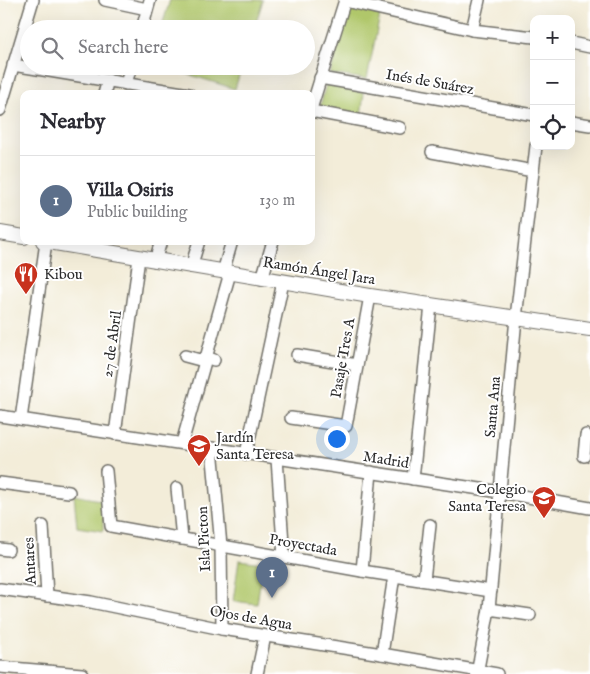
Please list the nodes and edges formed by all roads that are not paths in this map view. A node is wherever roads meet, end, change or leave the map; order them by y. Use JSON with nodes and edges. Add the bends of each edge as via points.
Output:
{"nodes":[{"id":1,"x":33,"y":0,"type":"edge"},
{"id":2,"x":105,"y":0,"type":"edge"},
{"id":3,"x":345,"y":0,"type":"edge"},
{"id":4,"x":479,"y":0,"type":"edge"},
{"id":5,"x":149,"y":4,"type":"edge"},
{"id":6,"x":27,"y":20,"type":"edge"},
{"id":7,"x":145,"y":20,"type":"edge"},
{"id":8,"x":472,"y":30,"type":"junction"},
{"id":9,"x":530,"y":37,"type":"edge"},
{"id":10,"x":20,"y":42,"type":"edge"},
{"id":11,"x":575,"y":44,"type":"edge"},
{"id":12,"x":590,"y":47,"type":"edge"},
{"id":13,"x":13,"y":65,"type":"junction"},
{"id":14,"x":20,"y":66,"type":"edge"},
{"id":15,"x":76,"y":75,"type":"edge"},
{"id":16,"x":128,"y":75,"type":"edge"},
{"id":17,"x":320,"y":78,"type":"junction"},
{"id":18,"x":108,"y":80,"type":"junction"},
{"id":19,"x":126,"y":84,"type":"junction"},
{"id":20,"x":105,"y":90,"type":"edge"},
{"id":21,"x":164,"y":90,"type":"edge"},
{"id":22,"x":315,"y":96,"type":"edge"},
{"id":23,"x":0,"y":110,"type":"edge"},
{"id":24,"x":315,"y":111,"type":"edge"},
{"id":25,"x":530,"y":115,"type":"edge"},
{"id":26,"x":575,"y":123,"type":"edge"},
{"id":27,"x":590,"y":125,"type":"edge"},
{"id":28,"x":400,"y":128,"type":"dead end"},
{"id":29,"x":536,"y":150,"type":"edge"},
{"id":30,"x":432,"y":152,"type":"dead end"},
{"id":31,"x":533,"y":171,"type":"junction"},
{"id":32,"x":0,"y":233,"type":"edge"},
{"id":33,"x":20,"y":236,"type":"edge"},
{"id":34,"x":51,"y":245,"type":"edge"},
{"id":35,"x":68,"y":245,"type":"edge"},
{"id":36,"x":160,"y":245,"type":"edge"},
{"id":37,"x":198,"y":245,"type":"edge"},
{"id":38,"x":231,"y":245,"type":"edge"},
{"id":39,"x":272,"y":245,"type":"edge"},
{"id":40,"x":139,"y":258,"type":"junction"},
{"id":41,"x":155,"y":261,"type":"junction"},
{"id":42,"x":191,"y":267,"type":"junction"},
{"id":43,"x":226,"y":273,"type":"junction"},
{"id":44,"x":262,"y":279,"type":"junction"},
{"id":45,"x":283,"y":282,"type":"junction"},
{"id":46,"x":370,"y":296,"type":"junction"},
{"id":47,"x":431,"y":305,"type":"junction"},
{"id":48,"x":516,"y":318,"type":"junction"},
{"id":49,"x":590,"y":329,"type":"edge"},
{"id":50,"x":297,"y":354,"type":"dead end"},
{"id":51,"x":185,"y":356,"type":"dead end"},
{"id":52,"x":210,"y":358,"type":"junction"},
{"id":53,"x":357,"y":365,"type":"junction"},
{"id":54,"x":0,"y":416,"type":"edge"},
{"id":55,"x":291,"y":418,"type":"dead end"},
{"id":56,"x":21,"y":419,"type":"junction"},
{"id":57,"x":116,"y":434,"type":"junction"},
{"id":58,"x":182,"y":444,"type":"junction"},
{"id":59,"x":212,"y":448,"type":"junction"},
{"id":60,"x":246,"y":454,"type":"junction"},
{"id":61,"x":277,"y":459,"type":"junction"},
{"id":62,"x":106,"y":471,"type":"dead end"},
{"id":63,"x":371,"y":472,"type":"junction"},
{"id":64,"x":413,"y":479,"type":"junction"},
{"id":65,"x":0,"y":483,"type":"edge"},
{"id":66,"x":177,"y":488,"type":"dead end"},
{"id":67,"x":68,"y":492,"type":"dead end"},
{"id":68,"x":500,"y":492,"type":"junction"},
{"id":69,"x":590,"y":508,"type":"edge"},
{"id":70,"x":430,"y":525,"type":"dead end"},
{"id":71,"x":43,"y":526,"type":"dead end"},
{"id":72,"x":182,"y":538,"type":"junction"},
{"id":73,"x":221,"y":546,"type":"junction"},
{"id":74,"x":284,"y":557,"type":"junction"},
{"id":75,"x":362,"y":571,"type":"junction"},
{"id":76,"x":394,"y":576,"type":"junction"},
{"id":77,"x":424,"y":580,"type":"junction"},
{"id":78,"x":0,"y":589,"type":"edge"},
{"id":79,"x":491,"y":591,"type":"junction"},
{"id":80,"x":47,"y":596,"type":"junction"},
{"id":81,"x":489,"y":609,"type":"junction"},
{"id":82,"x":530,"y":615,"type":"dead end"},
{"id":83,"x":222,"y":629,"type":"junction"},
{"id":84,"x":265,"y":636,"type":"junction"},
{"id":85,"x":382,"y":654,"type":"junction"},
{"id":86,"x":0,"y":667,"type":"edge"},
{"id":87,"x":478,"y":672,"type":"edge"},
{"id":88,"x":82,"y":674,"type":"edge"},
{"id":89,"x":258,"y":674,"type":"edge"},
{"id":90,"x":497,"y":674,"type":"edge"}],
"edges":[{"from":1,"to":6,"type":"street"},
{"from":2,"to":5,"type":"street"},
{"from":3,"to":8,"type":"street"},
{"from":3,"to":17,"type":"street"},
{"from":4,"to":8,"type":"street"},
{"from":5,"to":7,"type":"street"},
{"from":8,"to":9,"type":"street"},
{"from":10,"to":13,"type":"street"},
{"from":11,"to":12,"type":"street"},
{"from":13,"to":14,"type":"street"},
{"from":13,"to":23,"type":"street"},
{"from":15,"to":18,"type":"street"},
{"from":16,"to":19,"type":"street"},
{"from":17,"to":22,"type":"street"},
{"from":17,"to":25,"type":"street","name":"Inés de Suárez"},
{"from":18,"to":19,"type":"street"},
{"from":18,"to":20,"type":"street"},
{"from":19,"to":21,"type":"street"},
{"from":24,"to":28,"type":"street"},
{"from":26,"to":27,"type":"street"},
{"from":29,"to":31,"type":"street","name":"Santa Ana"},
{"from":30,"to":31,"type":"street"},
{"from":31,"to":48,"type":"street","name":"Santa Ana"},
{"from":32,"to":33,"type":"main road"},
{"from":34,"to":56,"type":"street"},
{"from":35,"to":40,"type":"main road","name":"Ramón Ángel Jara"},
{"from":36,"to":41,"type":"street"},
{"from":37,"to":42,"type":"street"},
{"from":38,"to":43,"type":"street"},
{"from":39,"to":44,"type":"street"},
{"from":40,"to":41,"type":"main road","name":"Ramón Ángel Jara"},
{"from":40,"to":57,"type":"street","name":"27 de Abril"},
{"from":41,"to":42,"type":"main road","name":"Ramón Ángel Jara"},
{"from":42,"to":43,"type":"main road","name":"Ramón Ángel Jara"},
{"from":43,"to":44,"type":"main road","name":"Ramón Ángel Jara"},
{"from":43,"to":52,"type":"street"},
{"from":44,"to":45,"type":"main road","name":"Ramón Ángel Jara"},
{"from":45,"to":46,"type":"main road","name":"Ramón Ángel Jara"},
{"from":45,"to":60,"type":"street"},
{"from":46,"to":47,"type":"main road","name":"Ramón Ángel Jara"},
{"from":46,"to":53,"type":"street","name":"Pasaje Tres A"},
{"from":47,"to":48,"type":"main road","name":"Ramón Ángel Jara"},
{"from":47,"to":64,"type":"street"},
{"from":48,"to":49,"type":"main road","name":"Ramón Ángel Jara"},
{"from":48,"to":68,"type":"street","name":"Santa Ana"},
{"from":50,"to":53,"type":"street"},
{"from":51,"to":52,"type":"street","via":[[200,360]]},
{"from":52,"to":58,"type":"street"},
{"from":53,"to":55,"type":"street","name":"Pasaje Tres A","via":[[346,426]]},
{"from":54,"to":56,"type":"street","name":"Madrid"},
{"from":56,"to":57,"type":"street","name":"Madrid"},
{"from":57,"to":58,"type":"street","name":"Madrid"},
{"from":58,"to":59,"type":"street","name":"Madrid"},
{"from":59,"to":60,"type":"street","name":"Madrid"},
{"from":59,"to":73,"type":"street","name":"Isla Picton"},
{"from":60,"to":61,"type":"street","name":"Madrid"},
{"from":61,"to":63,"type":"street","name":"Madrid"},
{"from":61,"to":74,"type":"street"},
{"from":62,"to":72,"type":"street","name":"Proyectada","via":[[111,526]]},
{"from":63,"to":64,"type":"street","name":"Madrid"},
{"from":63,"to":75,"type":"street"},
{"from":64,"to":68,"type":"street","name":"Madrid"},
{"from":65,"to":67,"type":"street"},
{"from":66,"to":72,"type":"street"},
{"from":68,"to":69,"type":"street","name":"Madrid"},
{"from":68,"to":79,"type":"street","name":"Santa Ana"},
{"from":70,"to":77,"type":"street"},
{"from":71,"to":80,"type":"street","name":"Antares"},
{"from":72,"to":73,"type":"street","name":"Proyectada"},
{"from":73,"to":74,"type":"street","name":"Proyectada"},
{"from":73,"to":83,"type":"street","name":"Isla Picton"},
{"from":74,"to":75,"type":"street","name":"Proyectada"},
{"from":75,"to":76,"type":"street","name":"Proyectada"},
{"from":76,"to":77,"type":"street","name":"Proyectada"},
{"from":76,"to":85,"type":"street"},
{"from":77,"to":79,"type":"street","name":"Proyectada"},
{"from":78,"to":80,"type":"street","name":"Ojos de Agua"},
{"from":79,"to":81,"type":"street","name":"Santa Ana"},
{"from":80,"to":83,"type":"street","name":"Ojos de Agua"},
{"from":81,"to":82,"type":"street"},
{"from":81,"to":87,"type":"street","name":"Santa Ana"},
{"from":83,"to":84,"type":"street","name":"Ojos de Agua"},
{"from":84,"to":85,"type":"street","name":"Ojos de Agua"},
{"from":84,"to":89,"type":"street"},
{"from":85,"to":87,"type":"street","name":"Ojos de Agua"},
{"from":86,"to":88,"type":"street"},
{"from":87,"to":90,"type":"street","name":"Ojos de Agua"}]}
